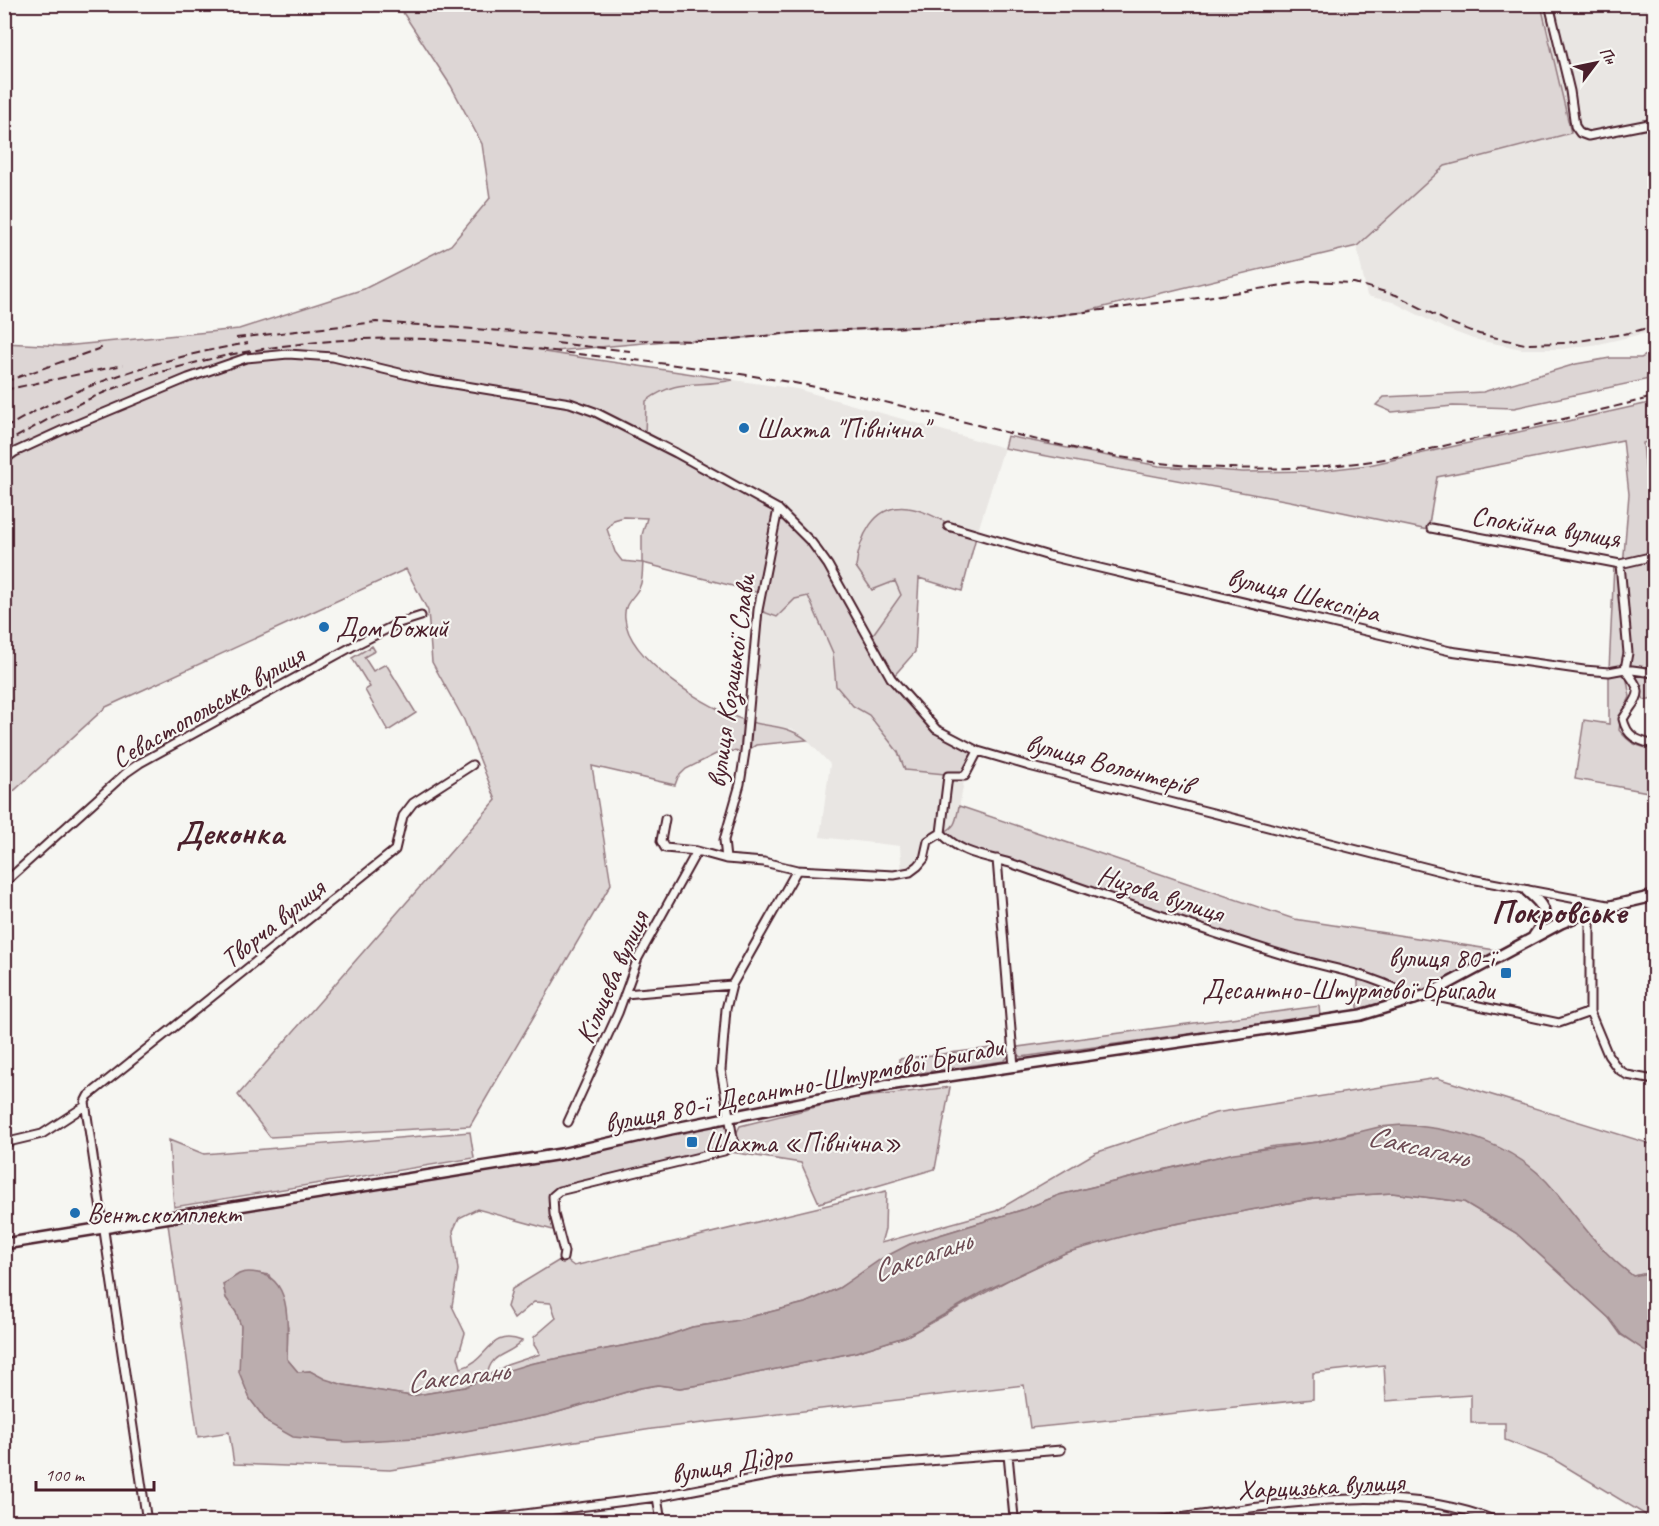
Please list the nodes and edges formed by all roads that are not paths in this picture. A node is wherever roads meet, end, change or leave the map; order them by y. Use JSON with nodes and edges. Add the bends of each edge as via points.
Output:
{"nodes":[{"id":1,"x":1549,"y":4,"type":"edge"},
{"id":2,"x":1654,"y":123,"type":"edge"},
{"id":3,"x":4,"y":460,"type":"edge"},
{"id":4,"x":778,"y":509,"type":"junction"},
{"id":5,"x":948,"y":526,"type":"dead end"},
{"id":6,"x":1431,"y":528,"type":"dead end"},
{"id":7,"x":1654,"y":556,"type":"edge"},
{"id":8,"x":1620,"y":564,"type":"junction"},
{"id":9,"x":421,"y":616,"type":"dead end"},
{"id":10,"x":1625,"y":669,"type":"junction"},
{"id":11,"x":1654,"y":673,"type":"edge"},
{"id":12,"x":1654,"y":745,"type":"edge"},
{"id":13,"x":978,"y":751,"type":"junction"},
{"id":14,"x":472,"y":765,"type":"dead end"},
{"id":15,"x":665,"y":819,"type":"dead end"},
{"id":16,"x":941,"y":833,"type":"junction"},
{"id":17,"x":697,"y":850,"type":"junction"},
{"id":18,"x":726,"y":859,"type":"junction"},
{"id":19,"x":997,"y":859,"type":"junction"},
{"id":20,"x":798,"y":870,"type":"junction"},
{"id":21,"x":4,"y":883,"type":"edge"},
{"id":22,"x":1527,"y":891,"type":"junction"},
{"id":23,"x":1654,"y":896,"type":"edge"},
{"id":24,"x":1609,"y":905,"type":"junction"},
{"id":25,"x":1590,"y":911,"type":"junction"},
{"id":26,"x":1531,"y":939,"type":"junction"},
{"id":27,"x":732,"y":985,"type":"junction"},
{"id":28,"x":625,"y":994,"type":"junction"},
{"id":29,"x":1427,"y":995,"type":"junction"},
{"id":30,"x":1415,"y":1000,"type":"junction"},
{"id":31,"x":1590,"y":1012,"type":"junction"},
{"id":32,"x":1014,"y":1067,"type":"junction"},
{"id":33,"x":1654,"y":1080,"type":"edge"},
{"id":34,"x":85,"y":1106,"type":"junction"},
{"id":35,"x":730,"y":1117,"type":"junction"},
{"id":36,"x":568,"y":1122,"type":"dead end"},
{"id":37,"x":4,"y":1143,"type":"edge"},
{"id":38,"x":104,"y":1228,"type":"junction"},
{"id":39,"x":4,"y":1244,"type":"edge"},
{"id":40,"x":563,"y":1258,"type":"dead end"},
{"id":41,"x":1062,"y":1450,"type":"dead end"},
{"id":42,"x":1008,"y":1455,"type":"junction"},
{"id":43,"x":657,"y":1497,"type":"junction"},
{"id":44,"x":147,"y":1521,"type":"edge"},
{"id":45,"x":462,"y":1521,"type":"edge"},
{"id":46,"x":661,"y":1521,"type":"edge"},
{"id":47,"x":1017,"y":1521,"type":"edge"},
{"id":48,"x":1144,"y":1521,"type":"edge"},
{"id":49,"x":1500,"y":1521,"type":"edge"}],
"edges":[{"from":1,"to":2,"type":"street","via":[[1575,126],[1580,134],[1588,136]]},
{"from":3,"to":4,"type":"street","name":"вулиця Волонтерів","via":[[188,378],[246,358],[288,354],[333,357],[429,380],[570,403],[676,453]]},
{"from":4,"to":13,"type":"street","name":"вулиця Волонтерів","via":[[828,565],[891,678],[936,729]]},
{"from":4,"to":18,"type":"street","name":"вулиця Козацької Слави","via":[[758,610],[745,752],[724,840]]},
{"from":5,"to":10,"type":"street","name":"вулиця Шекспіра","via":[[1049,556],[1450,651],[1584,670]]},
{"from":6,"to":8,"type":"street","name":"Спокійна вулиця"},
{"from":7,"to":8,"type":"street","name":"Спокійна вулиця"},
{"from":8,"to":10,"type":"street","via":[[1628,653]]},
{"from":9,"to":21,"type":"street","name":"Севастопольська вулиця","via":[[355,645],[140,763]]},
{"from":10,"to":11,"type":"street","name":"вулиця Шекспіра"},
{"from":10,"to":12,"type":"street","via":[[1640,693],[1623,719],[1625,730],[1630,736]]},
{"from":13,"to":16,"type":"street","via":[[965,776],[948,776]]},
{"from":13,"to":22,"type":"street","name":"вулиця Волонтерів"},
{"from":14,"to":34,"type":"street","name":"Творча вулиця","via":[[413,803],[403,816],[395,850],[88,1096]]},
{"from":15,"to":17,"type":"street","via":[[662,846]]},
{"from":16,"to":19,"type":"street","name":"Низова вулиця","via":[[955,847]]},
{"from":16,"to":20,"type":"street","via":[[928,841],[918,866],[902,874]]},
{"from":17,"to":18,"type":"street"},
{"from":17,"to":28,"type":"street","name":"Кільцева вулиця","via":[[638,958]]},
{"from":18,"to":20,"type":"street"},
{"from":19,"to":30,"type":"street","name":"Низова вулиця","via":[[1283,955],[1376,982]]},
{"from":19,"to":32,"type":"street"},
{"from":20,"to":27,"type":"street"},
{"from":22,"to":24,"type":"street","name":"вулиця Волонтерів"},
{"from":22,"to":26,"type":"street","via":[[1541,903],[1544,913],[1542,924]]},
{"from":23,"to":24,"type":"street","name":"вулиця Волонтерів"},
{"from":24,"to":25,"type":"street","name":"вулиця 80-ї Десантно-Штурмової Бригади"},
{"from":25,"to":26,"type":"street","name":"вулиця 80-ї Десантно-Штурмової Бригади"},
{"from":25,"to":31,"type":"street"},
{"from":26,"to":29,"type":"street","name":"вулиця 80-ї Десантно-Штурмової Бригади"},
{"from":27,"to":28,"type":"street"},
{"from":27,"to":35,"type":"street","via":[[721,1070]]},
{"from":28,"to":36,"type":"street","name":"Кільцева вулиця"},
{"from":29,"to":30,"type":"street","name":"вулиця 80-ї Десантно-Штурмової Бригади"},
{"from":29,"to":31,"type":"street","via":[[1559,1023]]},
{"from":30,"to":32,"type":"street","name":"вулиця 80-ї Десантно-Штурмової Бригади","via":[[1319,1024]]},
{"from":31,"to":33,"type":"street","via":[[1618,1069]]},
{"from":32,"to":35,"type":"street","name":"вулиця 80-ї Десантно-Штурмової Бригади","via":[[895,1084]]},
{"from":34,"to":37,"type":"street","name":"Творча вулиця","via":[[42,1134]]},
{"from":34,"to":38,"type":"street"},
{"from":35,"to":38,"type":"street","name":"вулиця 80-ї Десантно-Штурмової Бригади","via":[[561,1154]]},
{"from":35,"to":40,"type":"street","via":[[735,1137],[732,1148],[559,1191],[553,1196]]},
{"from":38,"to":39,"type":"street","name":"вулиця 80-ї Десантно-Штурмової Бригади"},
{"from":38,"to":44,"type":"street"},
{"from":41,"to":42,"type":"street","name":"вулиця Дідро"},
{"from":42,"to":43,"type":"street","name":"вулиця Дідро","via":[[783,1473]]},
{"from":42,"to":47,"type":"street"},
{"from":43,"to":45,"type":"street","name":"вулиця Дідро"},
{"from":43,"to":46,"type":"street"},
{"from":48,"to":49,"type":"street","name":"Харцизька вулиця","via":[[1378,1497],[1412,1499]]}]}
